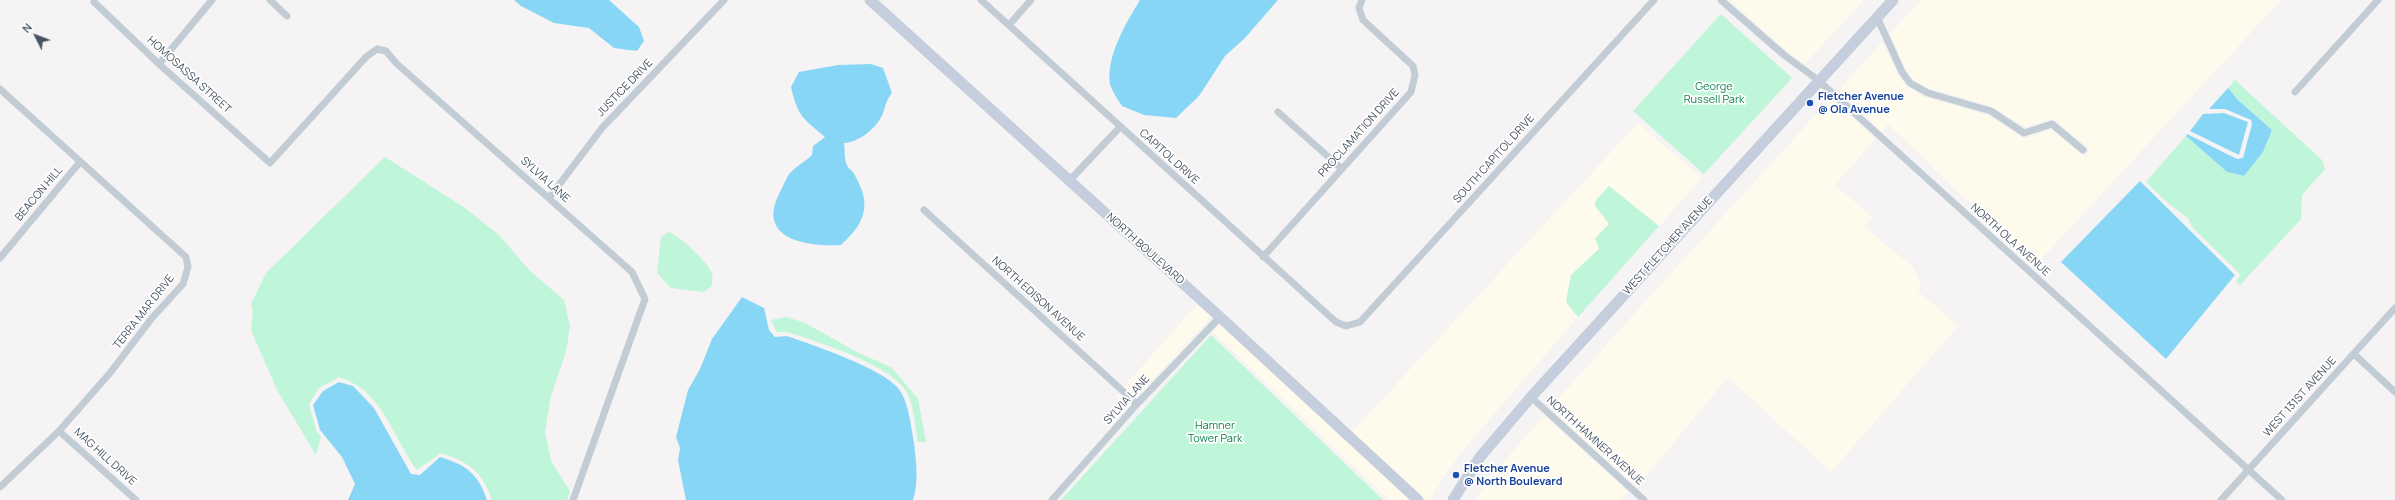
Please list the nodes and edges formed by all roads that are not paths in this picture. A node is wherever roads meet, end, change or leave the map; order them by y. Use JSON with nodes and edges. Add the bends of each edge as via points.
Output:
{"nodes":[{"id":1,"x":212,"y":0,"type":"edge"},
{"id":2,"x":270,"y":0,"type":"edge"},
{"id":3,"x":724,"y":0,"type":"edge"},
{"id":4,"x":870,"y":0,"type":"edge"},
{"id":5,"x":981,"y":0,"type":"edge"},
{"id":6,"x":1031,"y":0,"type":"edge"},
{"id":7,"x":1362,"y":0,"type":"edge"},
{"id":8,"x":1654,"y":0,"type":"edge"},
{"id":9,"x":1721,"y":0,"type":"edge"},
{"id":10,"x":1893,"y":0,"type":"edge"},
{"id":11,"x":2378,"y":0,"type":"edge"},
{"id":12,"x":94,"y":2,"type":"dead end"},
{"id":13,"x":287,"y":16,"type":"dead end"},
{"id":14,"x":1877,"y":17,"type":"junction"},
{"id":15,"x":1008,"y":25,"type":"junction"},
{"id":16,"x":159,"y":64,"type":"junction"},
{"id":17,"x":1818,"y":80,"type":"junction"},
{"id":18,"x":0,"y":89,"type":"edge"},
{"id":19,"x":2295,"y":92,"type":"dead end"},
{"id":20,"x":1278,"y":112,"type":"dead end"},
{"id":21,"x":1120,"y":127,"type":"junction"},
{"id":22,"x":2083,"y":150,"type":"dead end"},
{"id":23,"x":80,"y":162,"type":"junction"},
{"id":24,"x":270,"y":163,"type":"joint"},
{"id":25,"x":1342,"y":169,"type":"junction"},
{"id":26,"x":1069,"y":181,"type":"junction"},
{"id":27,"x":549,"y":198,"type":"junction"},
{"id":28,"x":924,"y":210,"type":"dead end"},
{"id":29,"x":1263,"y":257,"type":"junction"},
{"id":30,"x":0,"y":258,"type":"edge"},
{"id":31,"x":2395,"y":308,"type":"edge"},
{"id":32,"x":1220,"y":317,"type":"junction"},
{"id":33,"x":1346,"y":326,"type":"joint"},
{"id":34,"x":2354,"y":354,"type":"junction"},
{"id":35,"x":2395,"y":392,"type":"edge"},
{"id":36,"x":1531,"y":397,"type":"junction"},
{"id":37,"x":1137,"y":404,"type":"junction"},
{"id":38,"x":59,"y":431,"type":"junction"},
{"id":39,"x":2249,"y":470,"type":"junction"},
{"id":40,"x":0,"y":487,"type":"edge"},
{"id":41,"x":136,"y":500,"type":"edge"},
{"id":42,"x":573,"y":500,"type":"edge"},
{"id":43,"x":1052,"y":500,"type":"edge"},
{"id":44,"x":1418,"y":500,"type":"edge"},
{"id":45,"x":1453,"y":500,"type":"edge"},
{"id":46,"x":1644,"y":500,"type":"edge"},
{"id":47,"x":2221,"y":500,"type":"edge"},
{"id":48,"x":2282,"y":500,"type":"edge"}],
"edges":[{"from":1,"to":16,"type":"street"},
{"from":2,"to":13,"type":"street"},
{"from":3,"to":27,"type":"street","name":"JUSTICE DRIVE","via":[[602,128]]},
{"from":4,"to":26,"type":"street","name":"NORTH BOULEVARD"},
{"from":5,"to":15,"type":"street","name":"CAPITOL DRIVE"},
{"from":6,"to":15,"type":"street"},
{"from":7,"to":25,"type":"street","name":"PROCLAMATION DRIVE","via":[[1360,8],[1363,20],[1413,66],[1415,75],[1411,92]]},
{"from":8,"to":33,"type":"street","name":"SOUTH CAPITOL DRIVE","via":[[1360,322]]},
{"from":9,"to":17,"type":"street","name":"NORTH OLA AVENUE","via":[[1784,55]]},
{"from":10,"to":14,"type":"street","name":"WEST FLETCHER AVENUE"},
{"from":11,"to":19,"type":"street"},
{"from":12,"to":16,"type":"street","name":"HOMOSASSA STREET"},
{"from":14,"to":17,"type":"street","name":"WEST FLETCHER AVENUE"},
{"from":14,"to":22,"type":"street","via":[[1910,84],[1928,93],[1990,111],[2024,133],[2052,124]]},
{"from":15,"to":21,"type":"street","name":"CAPITOL DRIVE"},
{"from":16,"to":24,"type":"street","name":"HOMOSASSA STREET"},
{"from":17,"to":36,"type":"street","name":"WEST FLETCHER AVENUE"},
{"from":17,"to":39,"type":"street","name":"NORTH OLA AVENUE"},
{"from":18,"to":23,"type":"street","name":"TERRA MAR DRIVE"},
{"from":20,"to":25,"type":"street"},
{"from":21,"to":26,"type":"street"},
{"from":21,"to":29,"type":"street","name":"CAPITOL DRIVE"},
{"from":23,"to":30,"type":"street","name":"BEACON HILL"},
{"from":23,"to":38,"type":"street","name":"TERRA MAR DRIVE","via":[[186,257],[188,267],[183,284]]},
{"from":24,"to":27,"type":"street","name":"SYLVIA LANE","via":[[366,56],[373,50],[382,49]]},
{"from":25,"to":29,"type":"street","name":"PROCLAMATION DRIVE"},
{"from":26,"to":32,"type":"street","name":"NORTH BOULEVARD"},
{"from":27,"to":42,"type":"street","name":"SYLVIA LANE","via":[[632,272],[645,299]]},
{"from":28,"to":37,"type":"street","name":"NORTH EDISON AVENUE"},
{"from":29,"to":33,"type":"street","name":"CAPITOL DRIVE","via":[[1336,322]]},
{"from":31,"to":34,"type":"street","name":"WEST 131ST AVENUE"},
{"from":32,"to":37,"type":"street","name":"SYLVIA LANE"},
{"from":32,"to":44,"type":"street","name":"NORTH BOULEVARD"},
{"from":34,"to":35,"type":"street"},
{"from":34,"to":39,"type":"street","name":"WEST 131ST AVENUE"},
{"from":36,"to":45,"type":"street","name":"WEST FLETCHER AVENUE","via":[[1480,457]]},
{"from":36,"to":46,"type":"street","name":"NORTH HAMNER AVENUE"},
{"from":37,"to":43,"type":"street","name":"SYLVIA LANE"},
{"from":38,"to":40,"type":"street","name":"TERRA MAR DRIVE"},
{"from":38,"to":41,"type":"street","name":"MAG HILL DRIVE"},
{"from":39,"to":47,"type":"street","name":"WEST 131ST AVENUE"},
{"from":39,"to":48,"type":"street","name":"NORTH OLA AVENUE"}]}
